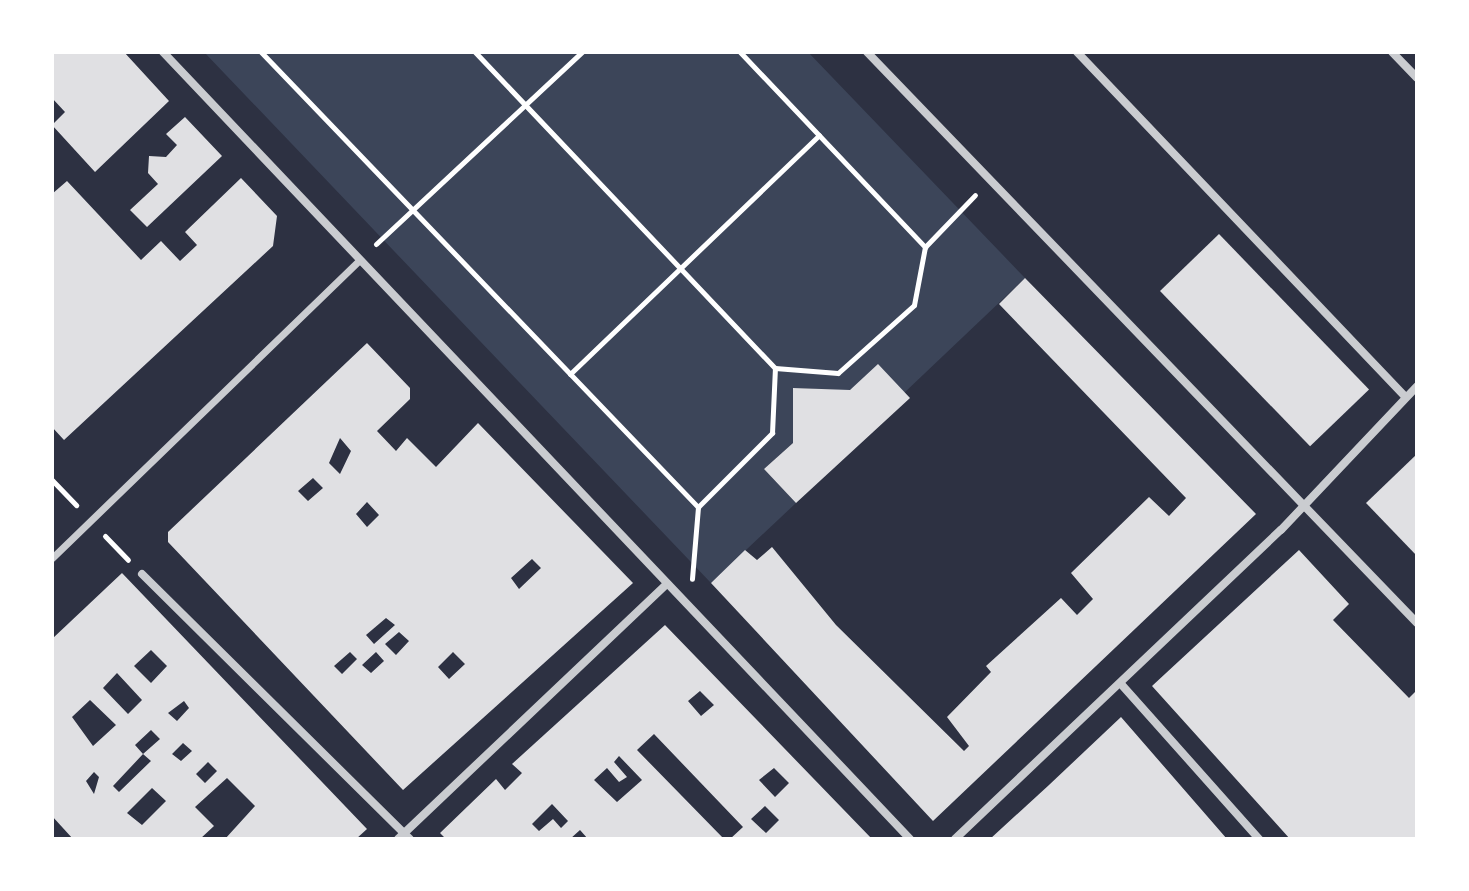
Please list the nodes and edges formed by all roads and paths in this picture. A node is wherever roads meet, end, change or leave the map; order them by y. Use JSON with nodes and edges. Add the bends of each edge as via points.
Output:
{"nodes":[{"id":1,"x":163,"y":52,"type":"edge"},
{"id":2,"x":261,"y":52,"type":"edge"},
{"id":3,"x":475,"y":52,"type":"edge"},
{"id":4,"x":582,"y":52,"type":"edge"},
{"id":5,"x":740,"y":52,"type":"edge"},
{"id":6,"x":868,"y":52,"type":"edge"},
{"id":7,"x":1077,"y":52,"type":"edge"},
{"id":8,"x":1392,"y":52,"type":"edge"},
{"id":9,"x":1417,"y":78,"type":"edge"},
{"id":10,"x":525,"y":105,"type":"junction"},
{"id":11,"x":819,"y":135,"type":"junction"},
{"id":12,"x":990,"y":180,"type":"junction"},
{"id":13,"x":413,"y":210,"type":"junction"},
{"id":14,"x":925,"y":247,"type":"junction"},
{"id":15,"x":358,"y":261,"type":"junction"},
{"id":16,"x":680,"y":268,"type":"junction"},
{"id":17,"x":775,"y":368,"type":"junction"},
{"id":18,"x":570,"y":374,"type":"junction"},
{"id":19,"x":1417,"y":386,"type":"edge"},
{"id":20,"x":1405,"y":396,"type":"junction"},
{"id":21,"x":698,"y":507,"type":"junction"},
{"id":22,"x":1304,"y":507,"type":"junction"},
{"id":23,"x":52,"y":558,"type":"edge"},
{"id":24,"x":695,"y":568,"type":"dead end"},
{"id":25,"x":142,"y":574,"type":"dead end"},
{"id":26,"x":667,"y":584,"type":"junction"},
{"id":27,"x":1417,"y":623,"type":"edge"},
{"id":28,"x":1121,"y":684,"type":"junction"},
{"id":29,"x":404,"y":837,"type":"edge"},
{"id":30,"x":910,"y":839,"type":"edge"},
{"id":31,"x":955,"y":839,"type":"edge"},
{"id":32,"x":1259,"y":839,"type":"edge"}],
"edges":[{"from":1,"to":15,"type":"street"},
{"from":2,"to":13,"type":"path"},
{"from":3,"to":10,"type":"path"},
{"from":4,"to":10,"type":"path"},
{"from":5,"to":11,"type":"path"},
{"from":6,"to":12,"type":"street"},
{"from":7,"to":20,"type":"street"},
{"from":8,"to":9,"type":"street"},
{"from":10,"to":13,"type":"path"},
{"from":10,"to":16,"type":"path"},
{"from":11,"to":14,"type":"path"},
{"from":11,"to":16,"type":"path"},
{"from":12,"to":14,"type":"path"},
{"from":12,"to":22,"type":"street"},
{"from":13,"to":15,"type":"path"},
{"from":13,"to":18,"type":"path"},
{"from":14,"to":17,"type":"path","via":[[914,305],[838,373]]},
{"from":15,"to":23,"type":"street"},
{"from":15,"to":26,"type":"street"},
{"from":16,"to":17,"type":"path"},
{"from":16,"to":18,"type":"path"},
{"from":17,"to":21,"type":"path","via":[[772,433]]},
{"from":18,"to":21,"type":"path"},
{"from":19,"to":20,"type":"street"},
{"from":20,"to":22,"type":"street"},
{"from":21,"to":24,"type":"path"},
{"from":22,"to":27,"type":"street"},
{"from":22,"to":28,"type":"street"},
{"from":25,"to":29,"type":"street"},
{"from":26,"to":29,"type":"street"},
{"from":26,"to":30,"type":"street"},
{"from":28,"to":31,"type":"street"},
{"from":28,"to":32,"type":"street"}]}
